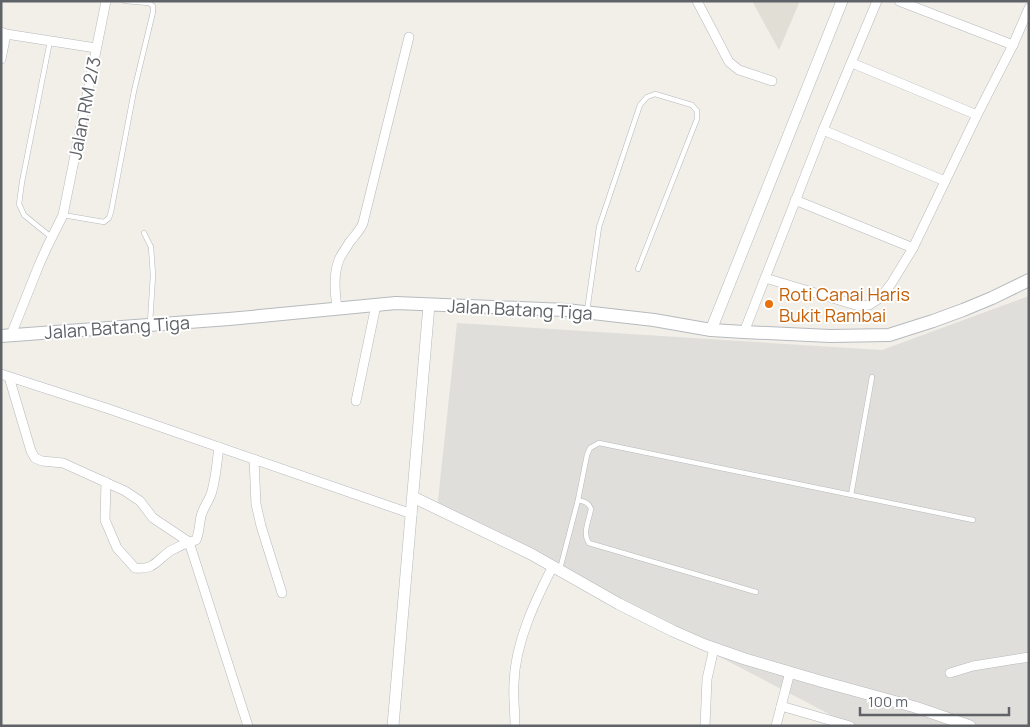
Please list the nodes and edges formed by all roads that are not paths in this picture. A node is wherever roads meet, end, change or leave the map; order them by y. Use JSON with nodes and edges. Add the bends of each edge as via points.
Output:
{"nodes":[{"id":1,"x":106,"y":1,"type":"edge"},
{"id":2,"x":125,"y":1,"type":"edge"},
{"id":3,"x":696,"y":1,"type":"edge"},
{"id":4,"x":842,"y":1,"type":"edge"},
{"id":5,"x":877,"y":1,"type":"edge"},
{"id":6,"x":899,"y":1,"type":"edge"},
{"id":7,"x":1029,"y":8,"type":"edge"},
{"id":8,"x":4,"y":33,"type":"edge"},
{"id":9,"x":409,"y":37,"type":"dead end"},
{"id":10,"x":50,"y":41,"type":"junction"},
{"id":11,"x":1013,"y":45,"type":"junction"},
{"id":12,"x":96,"y":48,"type":"junction"},
{"id":13,"x":1,"y":59,"type":"edge"},
{"id":14,"x":852,"y":63,"type":"junction"},
{"id":15,"x":772,"y":81,"type":"dead end"},
{"id":16,"x":977,"y":115,"type":"junction"},
{"id":17,"x":823,"y":130,"type":"junction"},
{"id":18,"x":945,"y":182,"type":"junction"},
{"id":19,"x":795,"y":200,"type":"junction"},
{"id":20,"x":63,"y":216,"type":"junction"},
{"id":21,"x":144,"y":232,"type":"dead end"},
{"id":22,"x":52,"y":238,"type":"junction"},
{"id":23,"x":913,"y":248,"type":"junction"},
{"id":24,"x":638,"y":269,"type":"dead end"},
{"id":25,"x":766,"y":278,"type":"junction"},
{"id":26,"x":1029,"y":280,"type":"edge"},
{"id":27,"x":376,"y":305,"type":"junction"},
{"id":28,"x":429,"y":305,"type":"junction"},
{"id":29,"x":337,"y":308,"type":"junction"},
{"id":30,"x":586,"y":312,"type":"junction"},
{"id":31,"x":150,"y":325,"type":"junction"},
{"id":32,"x":711,"y":330,"type":"junction"},
{"id":33,"x":744,"y":332,"type":"junction"},
{"id":34,"x":6,"y":335,"type":"edge"},
{"id":35,"x":5,"y":376,"type":"edge"},
{"id":36,"x":872,"y":377,"type":"dead end"},
{"id":37,"x":356,"y":401,"type":"dead end"},
{"id":38,"x":219,"y":447,"type":"junction"},
{"id":39,"x":254,"y":459,"type":"junction"},
{"id":40,"x":106,"y":482,"type":"junction"},
{"id":41,"x":851,"y":495,"type":"junction"},
{"id":42,"x":413,"y":497,"type":"junction"},
{"id":43,"x":578,"y":500,"type":"junction"},
{"id":44,"x":412,"y":514,"type":"junction"},
{"id":45,"x":973,"y":520,"type":"dead end"},
{"id":46,"x":189,"y":542,"type":"junction"},
{"id":47,"x":557,"y":568,"type":"junction"},
{"id":48,"x":282,"y":592,"type":"dead end"},
{"id":49,"x":756,"y":592,"type":"dead end"},
{"id":50,"x":714,"y":648,"type":"junction"},
{"id":51,"x":1029,"y":657,"type":"edge"},
{"id":52,"x":790,"y":672,"type":"junction"},
{"id":53,"x":950,"y":673,"type":"dead end"},
{"id":54,"x":781,"y":706,"type":"junction"},
{"id":55,"x":248,"y":726,"type":"edge"},
{"id":56,"x":394,"y":726,"type":"edge"},
{"id":57,"x":515,"y":726,"type":"edge"},
{"id":58,"x":704,"y":726,"type":"edge"},
{"id":59,"x":776,"y":726,"type":"edge"},
{"id":60,"x":850,"y":726,"type":"edge"},
{"id":61,"x":970,"y":726,"type":"edge"}],
"edges":[{"from":1,"to":12,"type":"street","name":"Jalan RM 2/3"},
{"from":2,"to":20,"type":"lane","via":[[149,3],[153,12],[109,218],[104,222]]},
{"from":3,"to":15,"type":"street","via":[[729,62],[739,70]]},
{"from":4,"to":32,"type":"street"},
{"from":5,"to":14,"type":"street"},
{"from":6,"to":11,"type":"street"},
{"from":7,"to":11,"type":"street"},
{"from":8,"to":10,"type":"street"},
{"from":8,"to":13,"type":"street"},
{"from":9,"to":29,"type":"street","via":[[363,223],[339,259],[336,270]]},
{"from":10,"to":12,"type":"street"},
{"from":10,"to":22,"type":"lane","via":[[19,204],[24,215]]},
{"from":11,"to":16,"type":"street"},
{"from":12,"to":20,"type":"street","name":"Jalan RM 2/3"},
{"from":14,"to":16,"type":"street"},
{"from":14,"to":17,"type":"street"},
{"from":16,"to":18,"type":"street"},
{"from":17,"to":18,"type":"street"},
{"from":17,"to":19,"type":"street"},
{"from":18,"to":23,"type":"street"},
{"from":19,"to":23,"type":"street"},
{"from":19,"to":25,"type":"street"},
{"from":20,"to":22,"type":"street","name":"Jalan RM 2/3"},
{"from":21,"to":31,"type":"lane","via":[[151,247],[153,275]]},
{"from":22,"to":34,"type":"street","name":"Jalan RM 2/3"},
{"from":23,"to":25,"type":"street","via":[[885,293],[869,305],[859,306]]},
{"from":24,"to":30,"type":"lane","via":[[697,119],[697,111],[692,105],[655,94],[640,105],[599,227]]},
{"from":25,"to":33,"type":"street"},
{"from":26,"to":33,"type":"main road","name":"Jalan Batang Tiga","via":[[963,310],[889,335]]},
{"from":27,"to":28,"type":"main road","name":"Jalan Batang Tiga"},
{"from":27,"to":29,"type":"main road","name":"Jalan Batang Tiga"},
{"from":27,"to":37,"type":"street"},
{"from":28,"to":30,"type":"main road","name":"Jalan Batang Tiga"},
{"from":28,"to":42,"type":"street"},
{"from":29,"to":31,"type":"main road","name":"Jalan Batang Tiga"},
{"from":30,"to":32,"type":"main road","name":"Jalan Batang Tiga"},
{"from":31,"to":34,"type":"main road","name":"Jalan Batang Tiga"},
{"from":32,"to":33,"type":"main road","name":"Jalan Batang Tiga"},
{"from":35,"to":38,"type":"street"},
{"from":35,"to":40,"type":"street","via":[[35,458],[63,462]]},
{"from":36,"to":41,"type":"lane"},
{"from":38,"to":39,"type":"street"},
{"from":38,"to":46,"type":"street","via":[[212,490],[202,512],[198,537]]},
{"from":39,"to":44,"type":"street"},
{"from":39,"to":48,"type":"street","via":[[256,504]]},
{"from":40,"to":46,"type":"street","via":[[140,501],[153,518]]},
{"from":40,"to":46,"type":"street","via":[[105,520],[117,548],[136,568],[146,569]]},
{"from":41,"to":43,"type":"lane","via":[[599,443],[590,448],[587,455]]},
{"from":41,"to":45,"type":"lane"},
{"from":42,"to":44,"type":"street"},
{"from":42,"to":47,"type":"street"},
{"from":43,"to":47,"type":"lane"},
{"from":43,"to":49,"type":"lane","via":[[590,505],[586,534],[589,543]]},
{"from":44,"to":56,"type":"street"},
{"from":46,"to":55,"type":"street"},
{"from":47,"to":50,"type":"street","via":[[633,611]]},
{"from":47,"to":57,"type":"street","via":[[544,584],[518,650],[514,683]]},
{"from":50,"to":52,"type":"street"},
{"from":50,"to":58,"type":"street","via":[[707,679]]},
{"from":51,"to":53,"type":"street"},
{"from":52,"to":54,"type":"street"},
{"from":52,"to":61,"type":"street"},
{"from":54,"to":59,"type":"street"},
{"from":54,"to":60,"type":"street"}]}
